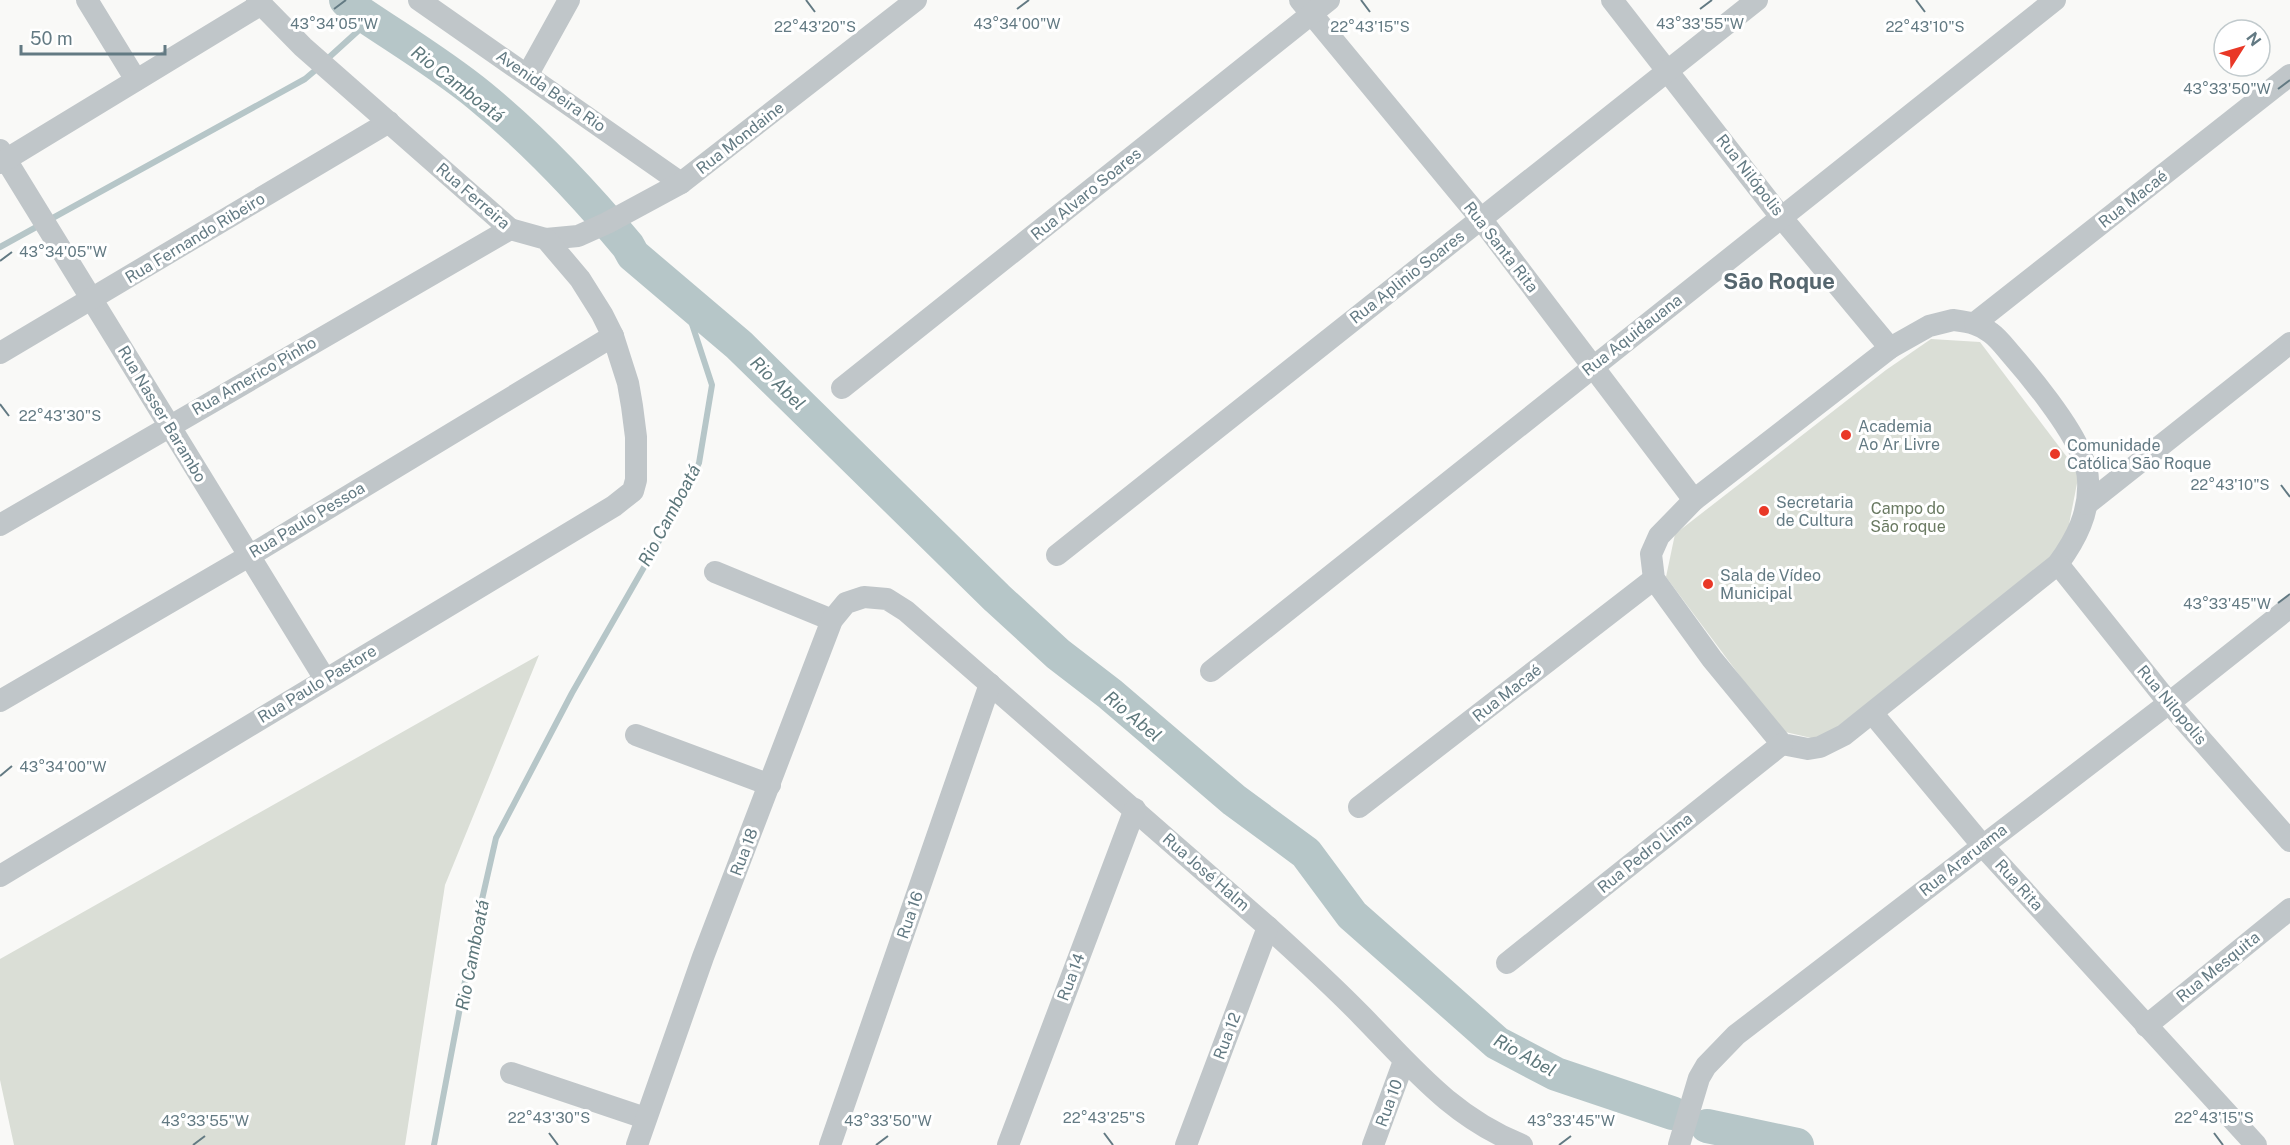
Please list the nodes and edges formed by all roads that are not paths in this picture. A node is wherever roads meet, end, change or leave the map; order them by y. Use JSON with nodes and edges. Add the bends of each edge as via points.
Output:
{"nodes":[{"id":1,"x":87,"y":0,"type":"edge"},
{"id":2,"x":419,"y":0,"type":"edge"},
{"id":3,"x":569,"y":0,"type":"edge"},
{"id":4,"x":916,"y":0,"type":"edge"},
{"id":5,"x":1612,"y":0,"type":"edge"},
{"id":6,"x":1757,"y":0,"type":"edge"},
{"id":7,"x":2055,"y":0,"type":"edge"},
{"id":8,"x":258,"y":2,"type":"edge"},
{"id":9,"x":1314,"y":5,"type":"edge"},
{"id":10,"x":1669,"y":71,"type":"junction"},
{"id":11,"x":528,"y":75,"type":"junction"},
{"id":12,"x":2290,"y":75,"type":"edge"},
{"id":13,"x":136,"y":80,"type":"junction"},
{"id":14,"x":389,"y":122,"type":"junction"},
{"id":15,"x":2,"y":157,"type":"edge"},
{"id":16,"x":681,"y":183,"type":"junction"},
{"id":17,"x":1782,"y":217,"type":"junction"},
{"id":18,"x":1481,"y":219,"type":"junction"},
{"id":19,"x":510,"y":229,"type":"junction"},
{"id":20,"x":546,"y":239,"type":"junction"},
{"id":21,"x":92,"y":299,"type":"junction"},
{"id":22,"x":1976,"y":323,"type":"junction"},
{"id":23,"x":614,"y":336,"type":"junction"},
{"id":24,"x":2290,"y":343,"type":"edge"},
{"id":25,"x":1890,"y":348,"type":"junction"},
{"id":26,"x":0,"y":353,"type":"edge"},
{"id":27,"x":1592,"y":367,"type":"junction"},
{"id":28,"x":842,"y":388,"type":"dead end"},
{"id":29,"x":169,"y":426,"type":"junction"},
{"id":30,"x":1694,"y":500,"type":"junction"},
{"id":31,"x":2087,"y":504,"type":"junction"},
{"id":32,"x":0,"y":525,"type":"edge"},
{"id":33,"x":249,"y":555,"type":"junction"},
{"id":34,"x":1057,"y":555,"type":"dead end"},
{"id":35,"x":2058,"y":564,"type":"junction"},
{"id":36,"x":715,"y":572,"type":"dead end"},
{"id":37,"x":1654,"y":579,"type":"junction"},
{"id":38,"x":887,"y":599,"type":"joint"},
{"id":39,"x":2290,"y":607,"type":"edge"},
{"id":40,"x":832,"y":620,"type":"junction"},
{"id":41,"x":1211,"y":671,"type":"dead end"},
{"id":42,"x":324,"y":679,"type":"junction"},
{"id":43,"x":990,"y":684,"type":"junction"},
{"id":44,"x":0,"y":701,"type":"edge"},
{"id":45,"x":2169,"y":703,"type":"junction"},
{"id":46,"x":1873,"y":714,"type":"junction"},
{"id":47,"x":636,"y":735,"type":"dead end"},
{"id":48,"x":1782,"y":744,"type":"junction"},
{"id":49,"x":770,"y":785,"type":"junction"},
{"id":50,"x":1359,"y":807,"type":"dead end"},
{"id":51,"x":1135,"y":809,"type":"junction"},
{"id":52,"x":2290,"y":841,"type":"edge"},
{"id":53,"x":1982,"y":845,"type":"junction"},
{"id":54,"x":0,"y":876,"type":"edge"},
{"id":55,"x":2290,"y":909,"type":"edge"},
{"id":56,"x":1268,"y":927,"type":"junction"},
{"id":57,"x":1507,"y":963,"type":"dead end"},
{"id":58,"x":2146,"y":1026,"type":"junction"},
{"id":59,"x":1404,"y":1060,"type":"junction"},
{"id":60,"x":511,"y":1073,"type":"dead end"},
{"id":61,"x":645,"y":1118,"type":"junction"},
{"id":62,"x":637,"y":1145,"type":"edge"},
{"id":63,"x":830,"y":1145,"type":"edge"},
{"id":64,"x":1008,"y":1145,"type":"edge"},
{"id":65,"x":1186,"y":1145,"type":"edge"},
{"id":66,"x":1373,"y":1145,"type":"edge"},
{"id":67,"x":1522,"y":1145,"type":"edge"},
{"id":68,"x":1679,"y":1145,"type":"edge"},
{"id":69,"x":2256,"y":1145,"type":"edge"}],
"edges":[{"from":1,"to":13,"type":"street"},
{"from":2,"to":11,"type":"street","name":"Avenida Beira Rio"},
{"from":3,"to":11,"type":"street"},
{"from":4,"to":16,"type":"street","name":"Rua Mondaine"},
{"from":5,"to":10,"type":"street","name":"Rua Nilópolis"},
{"from":6,"to":10,"type":"street","name":"Rua Aplinio Soares"},
{"from":7,"to":17,"type":"street","name":"Rua Aquidauana"},
{"from":8,"to":13,"type":"street"},
{"from":8,"to":14,"type":"street","name":"Rua Ferreira"},
{"from":9,"to":18,"type":"street","name":"Rua Santa Rita"},
{"from":9,"to":28,"type":"street","name":"Rua Alvaro Soares"},
{"from":10,"to":17,"type":"street","name":"Rua Nilópolis"},
{"from":10,"to":18,"type":"street","name":"Rua Aplinio Soares"},
{"from":11,"to":16,"type":"street","name":"Avenida Beira Rio"},
{"from":12,"to":22,"type":"street","name":"Rua Macaé"},
{"from":13,"to":15,"type":"street"},
{"from":14,"to":19,"type":"street","name":"Rua Ferreira"},
{"from":14,"to":21,"type":"street","name":"Rua Fernando Ribeiro"},
{"from":15,"to":21,"type":"street","name":"Rua Nasser Barambo"},
{"from":16,"to":20,"type":"street","name":"Rua Mondaine","via":[[578,236]]},
{"from":17,"to":25,"type":"street","name":"Rua Nilópolis"},
{"from":17,"to":27,"type":"street","name":"Rua Aquidauana"},
{"from":18,"to":27,"type":"street","name":"Rua Santa Rita"},
{"from":18,"to":34,"type":"street","name":"Rua Aplinio Soares"},
{"from":19,"to":20,"type":"street","name":"Rua Ferreira"},
{"from":19,"to":29,"type":"street","name":"Rua Americo Pinho"},
{"from":20,"to":23,"type":"street","via":[[580,279]]},
{"from":21,"to":26,"type":"street","name":"Rua Fernando Ribeiro"},
{"from":21,"to":29,"type":"street","name":"Rua Nasser Barambo"},
{"from":22,"to":25,"type":"street","via":[[1953,320],[1929,326]]},
{"from":22,"to":31,"type":"street","via":[[1993,333],[2064,423],[2081,452],[2088,478]]},
{"from":23,"to":33,"type":"street","name":"Rua Paulo Pessoa"},
{"from":23,"to":42,"type":"street","name":"Rua Paulo Pastore","via":[[628,382],[636,437],[633,491]]},
{"from":24,"to":31,"type":"street"},
{"from":25,"to":30,"type":"street"},
{"from":27,"to":30,"type":"street","name":"Rua Santa Rita"},
{"from":27,"to":41,"type":"street","name":"Rua Aquidauana"},
{"from":29,"to":32,"type":"street","name":"Rua Americo Pinho"},
{"from":29,"to":33,"type":"street","name":"Rua Nasser Barambo"},
{"from":30,"to":37,"type":"street","via":[[1659,536],[1652,554]]},
{"from":31,"to":35,"type":"street","via":[[2073,543]]},
{"from":33,"to":42,"type":"street","name":"Rua Nasser Barambo"},
{"from":33,"to":44,"type":"street","name":"Rua Paulo Pessoa"},
{"from":35,"to":45,"type":"street","name":"Rua Nilopolis"},
{"from":35,"to":46,"type":"street"},
{"from":36,"to":40,"type":"street"},
{"from":37,"to":48,"type":"street","via":[[1712,659]]},
{"from":37,"to":50,"type":"street","name":"Rua Macaé"},
{"from":38,"to":40,"type":"street","name":"Rua 18","via":[[864,597],[846,603]]},
{"from":38,"to":43,"type":"street","name":"Rua José Halm"},
{"from":39,"to":45,"type":"street","name":"Rua Araruama"},
{"from":40,"to":49,"type":"street","name":"Rua 18"},
{"from":42,"to":54,"type":"street","name":"Rua Paulo Pastore"},
{"from":43,"to":51,"type":"street","name":"Rua José Halm"},
{"from":43,"to":63,"type":"street","name":"Rua 16"},
{"from":45,"to":52,"type":"street","name":"Rua Nilopolis"},
{"from":45,"to":53,"type":"street","name":"Rua Araruama"},
{"from":46,"to":48,"type":"street","via":[[1820,747]]},
{"from":46,"to":53,"type":"street","name":"Rua Rita"},
{"from":47,"to":49,"type":"street"},
{"from":48,"to":57,"type":"street","name":"Rua Pedro Lima"},
{"from":49,"to":61,"type":"street","name":"Rua 18"},
{"from":51,"to":56,"type":"street","name":"Rua José Halm"},
{"from":51,"to":64,"type":"street","name":"Rua 14"},
{"from":53,"to":58,"type":"street","name":"Rua Rita"},
{"from":53,"to":68,"type":"street","name":"Rua Araruama","via":[[1736,1035],[1706,1065],[1699,1078]]},
{"from":55,"to":58,"type":"street","name":"Rua Mesquita"},
{"from":56,"to":59,"type":"street","name":"Rua José Halm"},
{"from":56,"to":65,"type":"street","name":"Rua 12"},
{"from":58,"to":69,"type":"street"},
{"from":59,"to":66,"type":"street","name":"Rua 10"},
{"from":59,"to":67,"type":"street","name":"Rua José Halm","via":[[1456,1109]]},
{"from":60,"to":61,"type":"street"},
{"from":61,"to":62,"type":"street","name":"Rua 18"}]}
